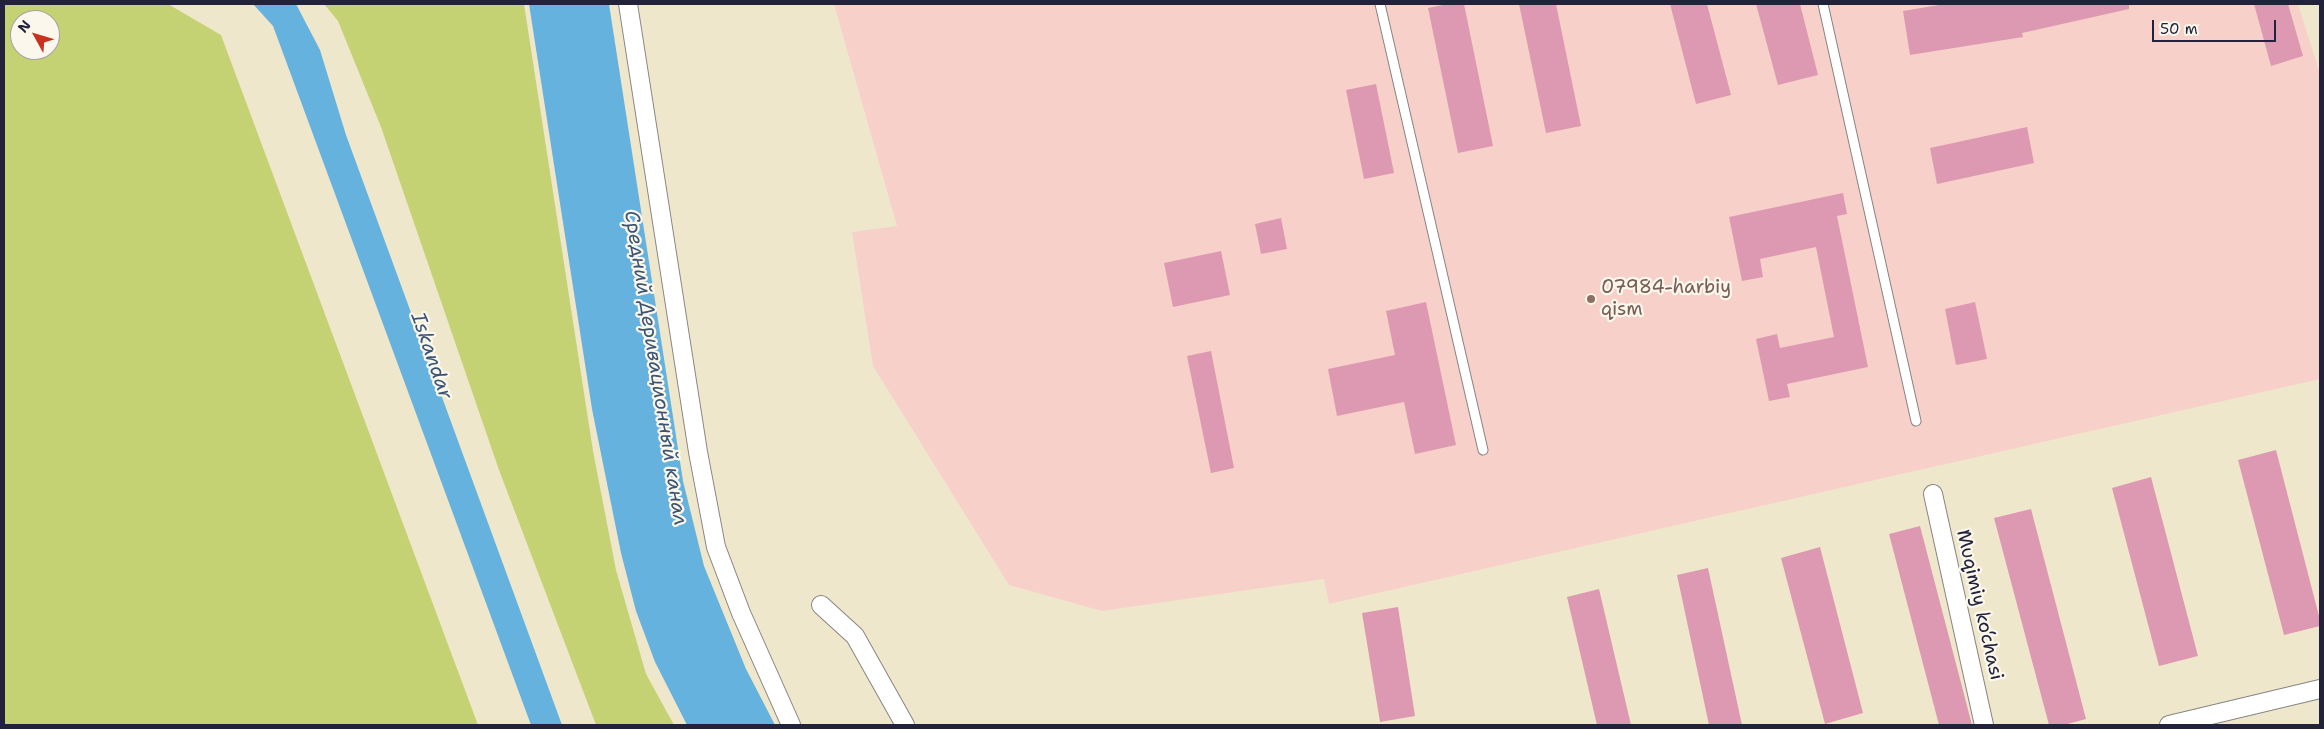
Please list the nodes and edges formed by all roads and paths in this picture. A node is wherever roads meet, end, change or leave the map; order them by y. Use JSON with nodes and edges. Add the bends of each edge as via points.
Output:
{"nodes":[{"id":1,"x":628,"y":4,"type":"edge"},
{"id":2,"x":1380,"y":4,"type":"edge"},
{"id":3,"x":1823,"y":4,"type":"edge"},
{"id":4,"x":1916,"y":421,"type":"dead end"},
{"id":5,"x":1483,"y":450,"type":"dead end"},
{"id":6,"x":1933,"y":494,"type":"dead end"},
{"id":7,"x":821,"y":605,"type":"dead end"},
{"id":8,"x":2320,"y":689,"type":"edge"},
{"id":9,"x":2213,"y":720,"type":"edge"},
{"id":10,"x":791,"y":725,"type":"edge"},
{"id":11,"x":905,"y":725,"type":"edge"},
{"id":12,"x":1984,"y":725,"type":"edge"},
{"id":13,"x":2169,"y":725,"type":"edge"}],
"edges":[{"from":1,"to":10,"type":"street","via":[[698,452],[716,547]]},
{"from":2,"to":5,"type":"lane"},
{"from":3,"to":4,"type":"lane"},
{"from":6,"to":12,"type":"street","name":"Muqimiy ko‘chasi"},
{"from":7,"to":11,"type":"street","via":[[855,636]]},
{"from":8,"to":9,"type":"street"},
{"from":9,"to":13,"type":"street"}]}
